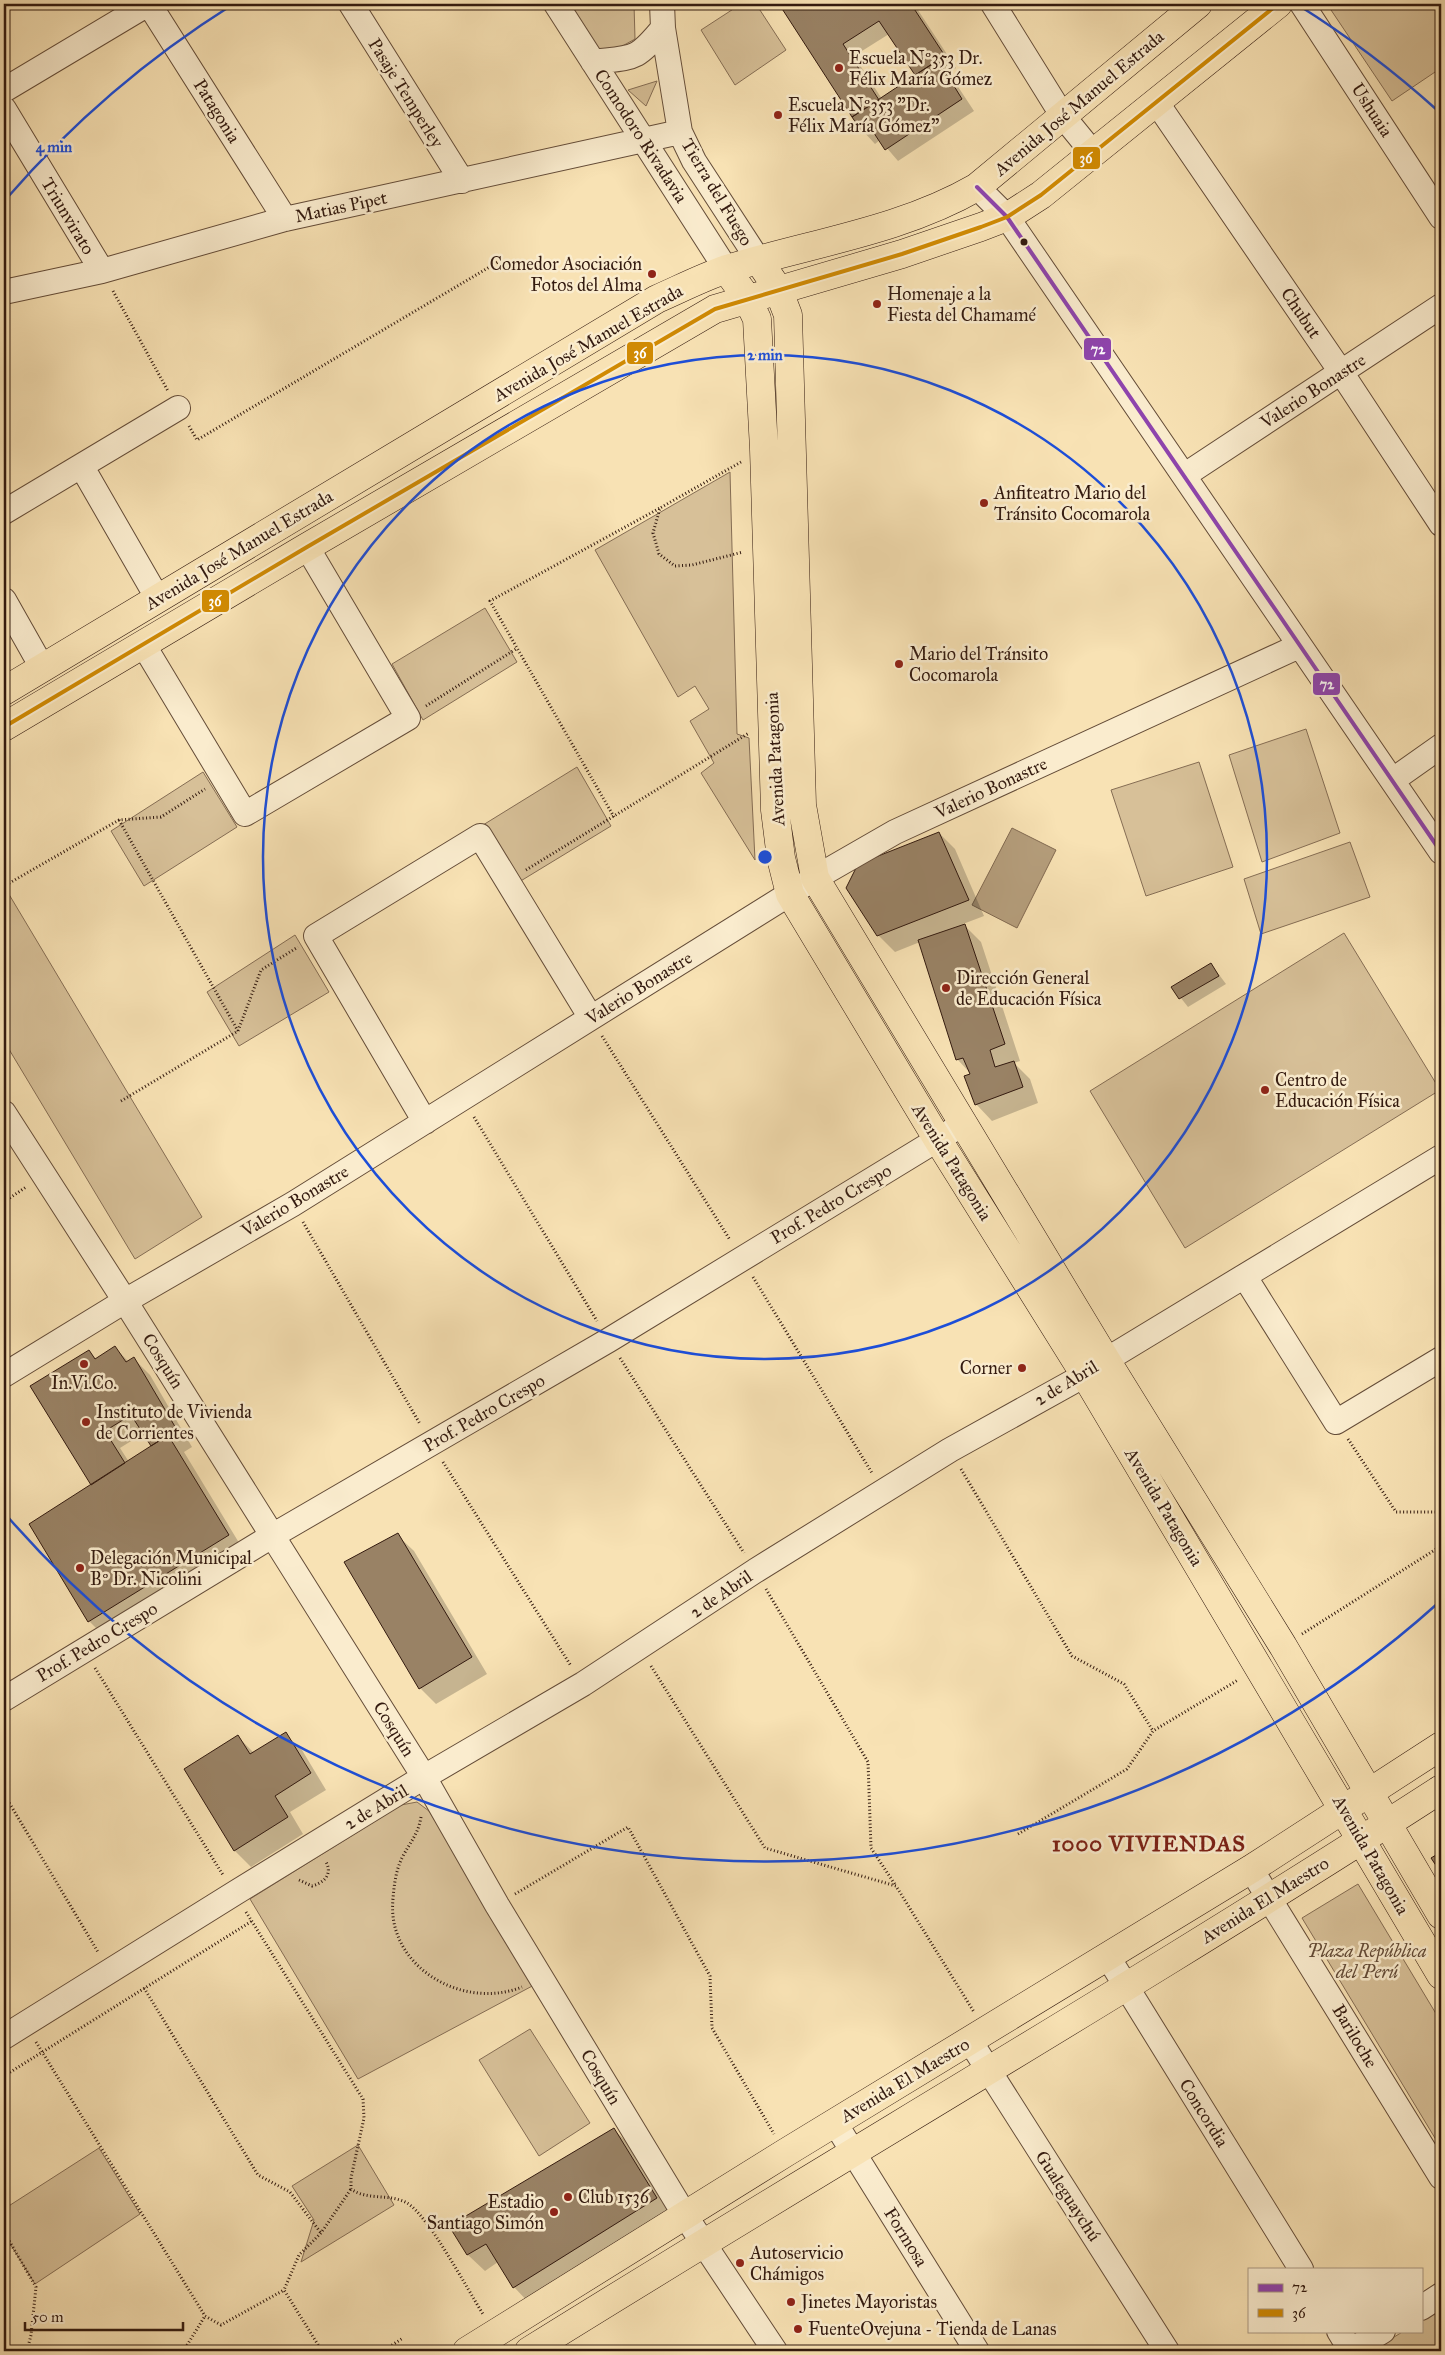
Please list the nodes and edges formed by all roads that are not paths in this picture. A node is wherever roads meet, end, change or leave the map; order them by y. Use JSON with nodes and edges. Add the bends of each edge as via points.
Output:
{"nodes":[{"id":1,"x":148,"y":4,"type":"edge"},
{"id":2,"x":351,"y":4,"type":"edge"},
{"id":3,"x":556,"y":4,"type":"edge"},
{"id":4,"x":662,"y":4,"type":"edge"},
{"id":5,"x":993,"y":4,"type":"edge"},
{"id":6,"x":1278,"y":4,"type":"edge"},
{"id":7,"x":1302,"y":4,"type":"edge"},
{"id":8,"x":1194,"y":5,"type":"edge"},
{"id":9,"x":663,"y":28,"type":"junction"},
{"id":10,"x":593,"y":62,"type":"junction"},
{"id":11,"x":4,"y":90,"type":"edge"},
{"id":12,"x":1157,"y":103,"type":"junction"},
{"id":13,"x":4,"y":109,"type":"edge"},
{"id":14,"x":1062,"y":115,"type":"junction"},
{"id":15,"x":680,"y":132,"type":"junction"},
{"id":16,"x":645,"y":141,"type":"junction"},
{"id":17,"x":1093,"y":152,"type":"junction"},
{"id":18,"x":462,"y":181,"type":"junction"},
{"id":19,"x":977,"y":187,"type":"junction"},
{"id":20,"x":1007,"y":216,"type":"junction"},
{"id":21,"x":1441,"y":217,"type":"edge"},
{"id":22,"x":284,"y":219,"type":"junction"},
{"id":23,"x":759,"y":261,"type":"junction"},
{"id":24,"x":726,"y":270,"type":"junction"},
{"id":25,"x":102,"y":271,"type":"junction"},
{"id":26,"x":778,"y":289,"type":"junction"},
{"id":27,"x":4,"y":292,"type":"edge"},
{"id":28,"x":747,"y":298,"type":"junction"},
{"id":29,"x":1441,"y":306,"type":"edge"},
{"id":30,"x":1341,"y":372,"type":"junction"},
{"id":31,"x":178,"y":408,"type":"road end"},
{"id":32,"x":82,"y":467,"type":"junction"},
{"id":33,"x":1185,"y":475,"type":"junction"},
{"id":34,"x":4,"y":512,"type":"edge"},
{"id":35,"x":1441,"y":524,"type":"edge"},
{"id":36,"x":307,"y":547,"type":"junction"},
{"id":37,"x":158,"y":599,"type":"junction"},
{"id":38,"x":4,"y":600,"type":"edge"},
{"id":39,"x":143,"y":644,"type":"junction"},
{"id":40,"x":1299,"y":646,"type":"junction"},
{"id":41,"x":43,"y":669,"type":"junction"},
{"id":42,"x":4,"y":691,"type":"edge"},
{"id":43,"x":4,"y":727,"type":"edge"},
{"id":44,"x":1441,"y":746,"type":"edge"},
{"id":45,"x":1393,"y":780,"type":"junction"},
{"id":46,"x":1441,"y":852,"type":"edge"},
{"id":47,"x":815,"y":878,"type":"junction"},
{"id":48,"x":790,"y":894,"type":"junction"},
{"id":49,"x":591,"y":1018,"type":"junction"},
{"id":50,"x":4,"y":1113,"type":"edge"},
{"id":51,"x":425,"y":1122,"type":"junction"},
{"id":52,"x":963,"y":1124,"type":"junction"},
{"id":53,"x":938,"y":1140,"type":"junction"},
{"id":54,"x":1441,"y":1157,"type":"edge"},
{"id":55,"x":1245,"y":1277,"type":"junction"},
{"id":56,"x":125,"y":1301,"type":"junction"},
{"id":57,"x":1441,"y":1359,"type":"edge"},
{"id":58,"x":1095,"y":1367,"type":"junction"},
{"id":59,"x":4,"y":1375,"type":"edge"},
{"id":60,"x":272,"y":1536,"type":"junction"},
{"id":61,"x":4,"y":1699,"type":"edge"},
{"id":62,"x":1441,"y":1746,"type":"edge"},
{"id":63,"x":424,"y":1777,"type":"junction"},
{"id":64,"x":1441,"y":1789,"type":"edge"},
{"id":65,"x":1369,"y":1792,"type":"junction"},
{"id":66,"x":1343,"y":1808,"type":"junction"},
{"id":67,"x":1387,"y":1824,"type":"junction"},
{"id":68,"x":1361,"y":1840,"type":"junction"},
{"id":69,"x":1251,"y":1869,"type":"junction"},
{"id":70,"x":1270,"y":1896,"type":"junction"},
{"id":71,"x":1441,"y":1916,"type":"edge"},
{"id":72,"x":1108,"y":1957,"type":"junction"},
{"id":73,"x":1441,"y":1975,"type":"edge"},
{"id":74,"x":1127,"y":1987,"type":"junction"},
{"id":75,"x":978,"y":2036,"type":"junction"},
{"id":76,"x":4,"y":2037,"type":"edge"},
{"id":77,"x":988,"y":2071,"type":"junction"},
{"id":78,"x":835,"y":2123,"type":"junction"},
{"id":79,"x":854,"y":2152,"type":"junction"},
{"id":80,"x":1441,"y":2178,"type":"edge"},
{"id":81,"x":686,"y":2217,"type":"junction"},
{"id":82,"x":703,"y":2243,"type":"junction"},
{"id":83,"x":1300,"y":2268,"type":"edge"},
{"id":84,"x":1441,"y":2296,"type":"edge"},
{"id":85,"x":1422,"y":2307,"type":"edge"},
{"id":86,"x":1340,"y":2332,"type":"edge"},
{"id":87,"x":1381,"y":2332,"type":"edge"},
{"id":88,"x":467,"y":2351,"type":"edge"},
{"id":89,"x":529,"y":2351,"type":"edge"},
{"id":90,"x":775,"y":2351,"type":"edge"},
{"id":91,"x":976,"y":2351,"type":"edge"},
{"id":92,"x":1167,"y":2351,"type":"edge"},
{"id":93,"x":1351,"y":2351,"type":"edge"}],
"edges":[{"from":1,"to":11,"type":"street"},
{"from":1,"to":22,"type":"street","name":"Patagonia"},
{"from":2,"to":18,"type":"street","name":"Pasaje Temperley"},
{"from":3,"to":10,"type":"street","name":"Comodoro Rivadavia"},
{"from":4,"to":9,"type":"street","name":"Tierra del Fuego"},
{"from":5,"to":14,"type":"street"},
{"from":6,"to":12,"type":"main road","name":"Avenida José Manuel Estrada"},
{"from":7,"to":21,"type":"street","name":"Ushuaia"},
{"from":8,"to":14,"type":"main road","name":"Avenida José Manuel Estrada"},
{"from":9,"to":10,"type":"street","via":[[646,48],[632,57]]},
{"from":9,"to":15,"type":"street","name":"Tierra del Fuego"},
{"from":10,"to":16,"type":"street","name":"Comodoro Rivadavia"},
{"from":12,"to":17,"type":"main road","name":"Avenida José Manuel Estrada"},
{"from":12,"to":30,"type":"street","name":"Chubut"},
{"from":13,"to":25,"type":"street","name":"Triunvirato"},
{"from":14,"to":17,"type":"street"},
{"from":14,"to":19,"type":"main road","name":"Avenida José Manuel Estrada"},
{"from":15,"to":16,"type":"street","name":"Matias Pipet"},
{"from":15,"to":23,"type":"street","name":"Tierra del Fuego","via":[[694,161]]},
{"from":16,"to":18,"type":"street","name":"Matias Pipet"},
{"from":16,"to":24,"type":"street","name":"Comodoro Rivadavia"},
{"from":17,"to":20,"type":"main road","name":"Avenida José Manuel Estrada","via":[[1041,195]]},
{"from":18,"to":22,"type":"street","name":"Matias Pipet"},
{"from":19,"to":20,"type":"street"},
{"from":19,"to":23,"type":"main road","name":"Avenida José Manuel Estrada","via":[[948,204],[915,216]]},
{"from":20,"to":26,"type":"main road","name":"Avenida José Manuel Estrada","via":[[902,254]]},
{"from":20,"to":33,"type":"street"},
{"from":22,"to":25,"type":"street","name":"Matias Pipet"},
{"from":23,"to":24,"type":"main road","name":"Avenida José Manuel Estrada"},
{"from":23,"to":26,"type":"main road","name":"Avenida Patagonia"},
{"from":24,"to":28,"type":"main road","name":"Avenida Patagonia"},
{"from":24,"to":37,"type":"main road","name":"Avenida José Manuel Estrada","via":[[657,299]]},
{"from":25,"to":27,"type":"street","name":"Matias Pipet"},
{"from":26,"to":28,"type":"main road","name":"Avenida José Manuel Estrada"},
{"from":26,"to":47,"type":"main road","name":"Avenida Patagonia","via":[[788,315],[802,805]]},
{"from":28,"to":36,"type":"main road","name":"Avenida José Manuel Estrada","via":[[715,309]]},
{"from":28,"to":48,"type":"main road","name":"Avenida Patagonia","via":[[757,319],[775,810]]},
{"from":29,"to":30,"type":"street","name":"Valerio Bonastre"},
{"from":30,"to":33,"type":"street","name":"Valerio Bonastre"},
{"from":30,"to":35,"type":"street","name":"Chubut"},
{"from":31,"to":32,"type":"street"},
{"from":32,"to":34,"type":"street"},
{"from":32,"to":37,"type":"street"},
{"from":33,"to":40,"type":"street"},
{"from":36,"to":39,"type":"main road","name":"Avenida José Manuel Estrada"},
{"from":36,"to":39,"type":"street","via":[[408,718],[245,814]]},
{"from":37,"to":41,"type":"main road","name":"Avenida José Manuel Estrada"},
{"from":38,"to":41,"type":"street"},
{"from":39,"to":43,"type":"main road","name":"Avenida José Manuel Estrada"},
{"from":40,"to":45,"type":"street"},
{"from":40,"to":47,"type":"street","name":"Valerio Bonastre","via":[[895,832]]},
{"from":41,"to":42,"type":"main road","name":"Avenida José Manuel Estrada"},
{"from":44,"to":45,"type":"street"},
{"from":45,"to":46,"type":"street"},
{"from":47,"to":48,"type":"street","name":"Valerio Bonastre"},
{"from":47,"to":52,"type":"main road","name":"Avenida Patagonia"},
{"from":48,"to":49,"type":"street","name":"Valerio Bonastre"},
{"from":48,"to":53,"type":"main road","name":"Avenida Patagonia"},
{"from":49,"to":51,"type":"street","name":"Valerio Bonastre"},
{"from":49,"to":51,"type":"street","via":[[480,836],[316,936]]},
{"from":50,"to":56,"type":"street","name":"Cosquín"},
{"from":51,"to":56,"type":"street","name":"Valerio Bonastre","via":[[293,1204]]},
{"from":52,"to":53,"type":"street","name":"Prof. Pedro Crespo"},
{"from":52,"to":58,"type":"main road","name":"Avenida Patagonia"},
{"from":53,"to":58,"type":"main road","name":"Avenida Patagonia"},
{"from":53,"to":60,"type":"street","name":"Prof. Pedro Crespo","via":[[609,1340]]},
{"from":54,"to":55,"type":"street","name":"2 de Abril"},
{"from":55,"to":57,"type":"street","via":[[1336,1422]]},
{"from":55,"to":58,"type":"street","name":"2 de Abril"},
{"from":56,"to":59,"type":"street","name":"Valerio Bonastre"},
{"from":56,"to":60,"type":"street","name":"Cosquín"},
{"from":58,"to":63,"type":"street","name":"2 de Abril","via":[[950,1450],[755,1571],[640,1649]]},
{"from":58,"to":65,"type":"main road","name":"Avenida Patagonia","via":[[1283,1646]]},
{"from":58,"to":66,"type":"main road","name":"Avenida Patagonia","via":[[1260,1666]]},
{"from":60,"to":61,"type":"street","name":"Prof. Pedro Crespo"},
{"from":60,"to":63,"type":"street","name":"Cosquín"},
{"from":62,"to":65,"type":"main road","name":"Avenida El Maestro"},
{"from":63,"to":76,"type":"street","name":"2 de Abril"},
{"from":63,"to":81,"type":"street","name":"Cosquín","via":[[497,1905]]},
{"from":64,"to":67,"type":"main road","name":"Avenida El Maestro"},
{"from":65,"to":66,"type":"main road","name":"Avenida El Maestro"},
{"from":65,"to":67,"type":"main road","name":"Avenida Patagonia"},
{"from":66,"to":68,"type":"main road","name":"Avenida Patagonia"},
{"from":66,"to":69,"type":"main road","name":"Avenida El Maestro"},
{"from":67,"to":68,"type":"main road","name":"Avenida El Maestro"},
{"from":67,"to":71,"type":"main road","name":"Avenida Patagonia"},
{"from":68,"to":70,"type":"main road","name":"Avenida El Maestro"},
{"from":68,"to":73,"type":"main road","name":"Avenida Patagonia"},
{"from":69,"to":70,"type":"street","name":"Bariloche"},
{"from":69,"to":72,"type":"main road","name":"Avenida El Maestro"},
{"from":70,"to":74,"type":"main road","name":"Avenida El Maestro"},
{"from":70,"to":80,"type":"street","name":"Bariloche"},
{"from":72,"to":74,"type":"street","name":"Concordia"},
{"from":72,"to":75,"type":"main road","name":"Avenida El Maestro"},
{"from":74,"to":77,"type":"main road","name":"Avenida El Maestro"},
{"from":74,"to":83,"type":"street","name":"Concordia"},
{"from":75,"to":77,"type":"street","name":"Gualeguaychú"},
{"from":75,"to":78,"type":"main road","name":"Avenida El Maestro"},
{"from":77,"to":79,"type":"main road","name":"Avenida El Maestro"},
{"from":77,"to":92,"type":"street","name":"Gualeguaychú"},
{"from":78,"to":79,"type":"street","name":"Formosa"},
{"from":78,"to":81,"type":"main road","name":"Avenida El Maestro"},
{"from":79,"to":82,"type":"main road","name":"Avenida El Maestro"},
{"from":79,"to":91,"type":"street","name":"Formosa"},
{"from":81,"to":82,"type":"street","name":"Cosquín"},
{"from":81,"to":88,"type":"main road","name":"Avenida El Maestro","via":[[489,2319]]},
{"from":82,"to":89,"type":"main road","name":"Avenida El Maestro"},
{"from":82,"to":90,"type":"street","name":"Cosquín"},
{"from":84,"to":85,"type":"street"},
{"from":86,"to":93,"type":"street"},
{"from":87,"to":93,"type":"street"}]}
